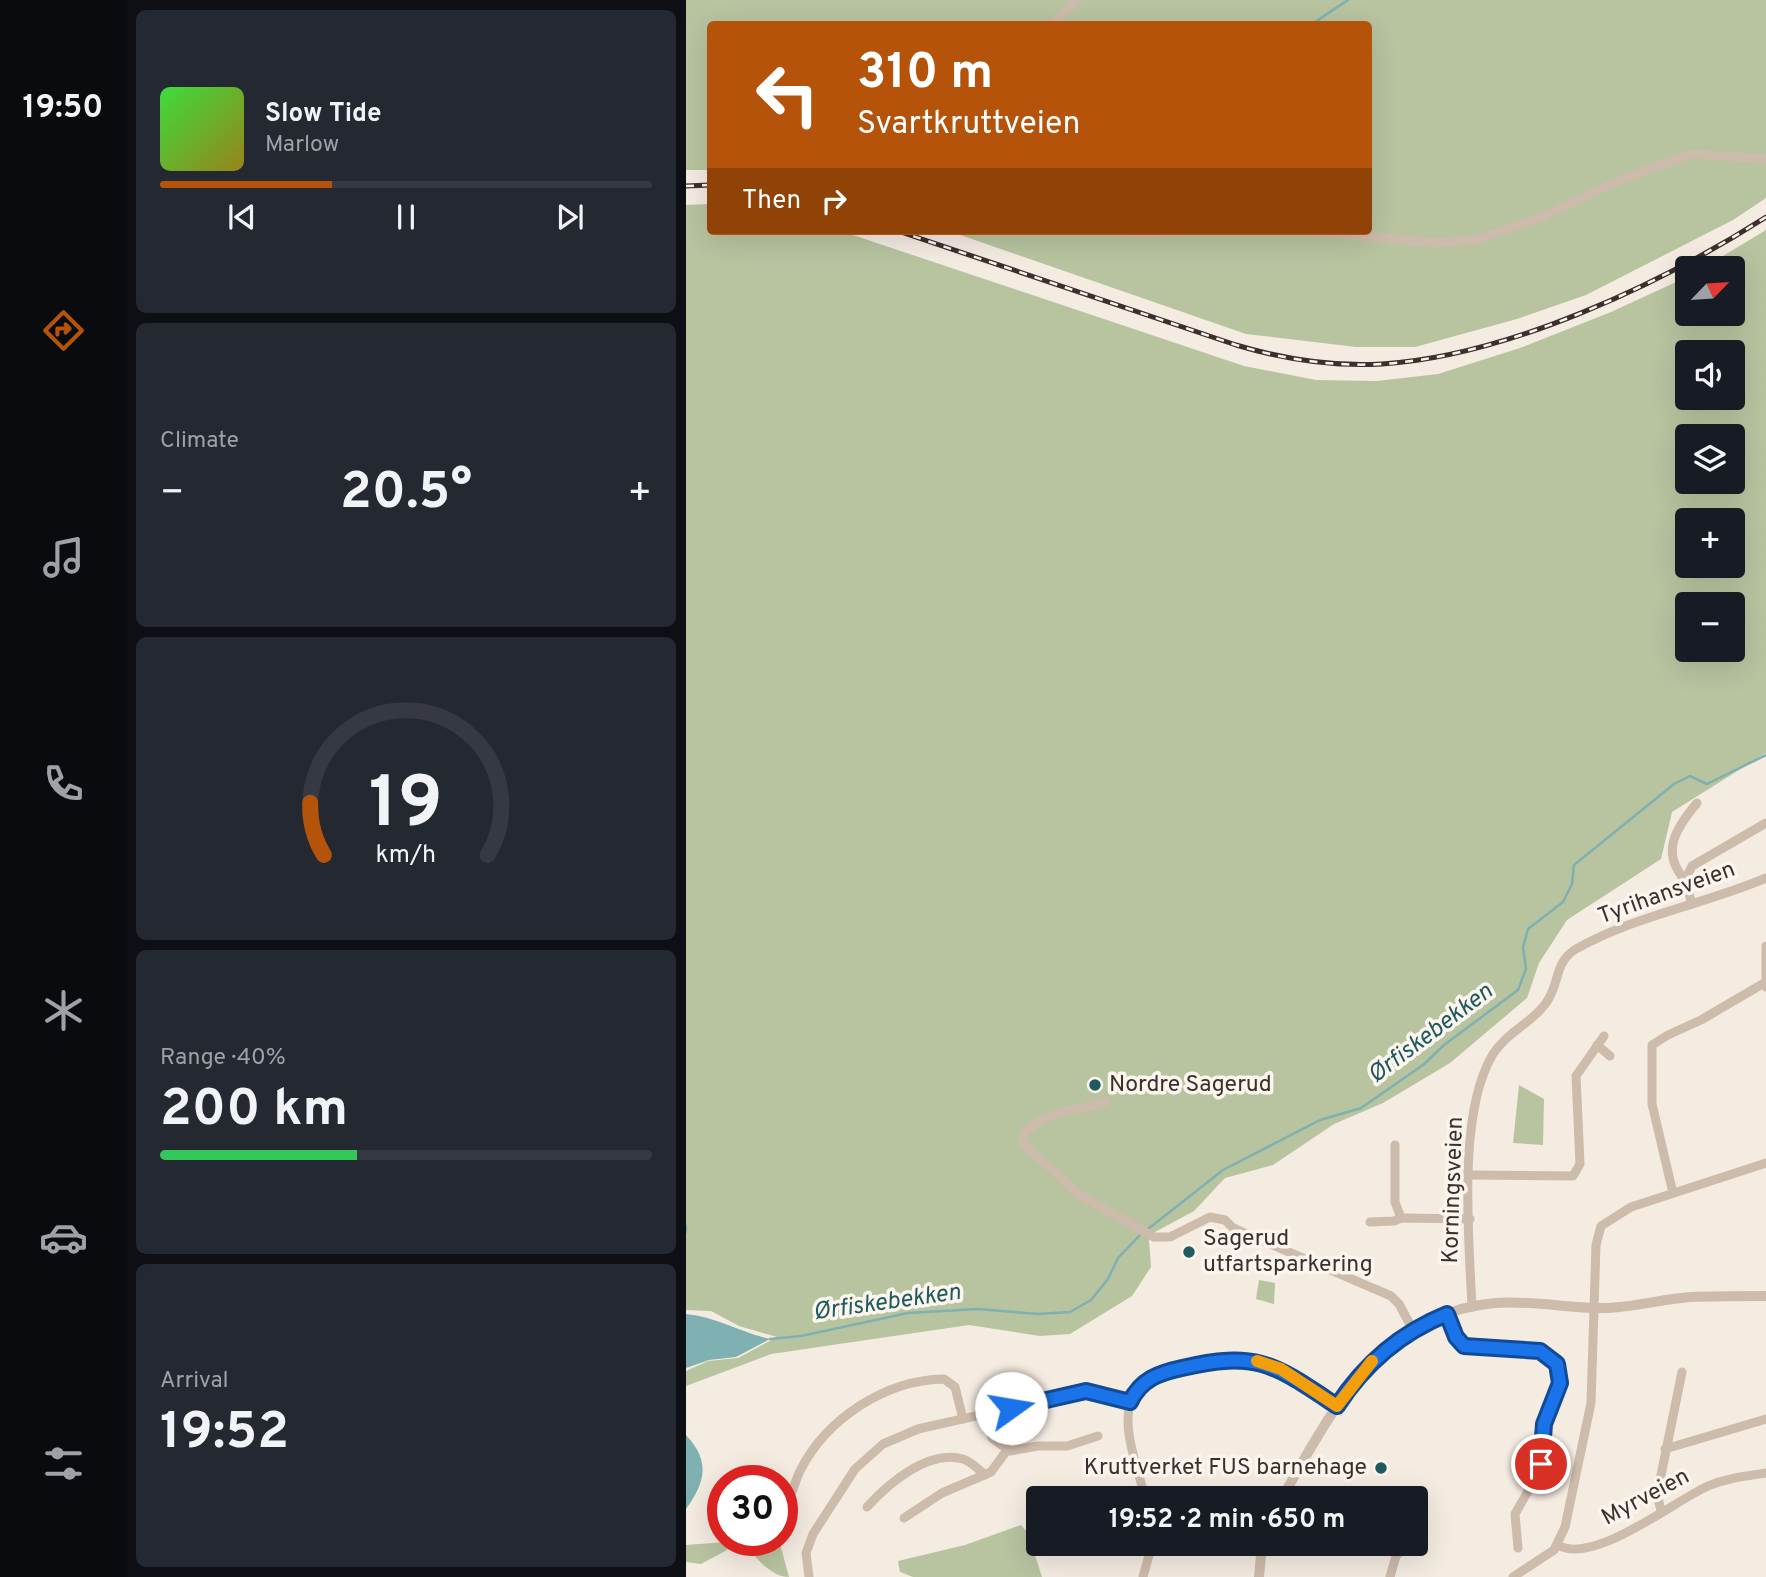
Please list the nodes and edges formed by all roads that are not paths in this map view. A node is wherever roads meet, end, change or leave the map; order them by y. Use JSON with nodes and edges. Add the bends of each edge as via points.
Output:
{"nodes":[{"id":1,"x":1078,"y":0,"type":"edge"},
{"id":2,"x":1054,"y":21,"type":"edge"},
{"id":3,"x":1766,"y":159,"type":"edge"},
{"id":4,"x":1350,"y":235,"type":"edge"},
{"id":5,"x":1697,"y":803,"type":"dead end"},
{"id":6,"x":1766,"y":824,"type":"edge"},
{"id":7,"x":1766,"y":878,"type":"edge"},
{"id":8,"x":1685,"y":880,"type":"junction"},
{"id":9,"x":1692,"y":904,"type":"junction"},
{"id":10,"x":1766,"y":946,"type":"edge"},
{"id":11,"x":1581,"y":947,"type":"joint"},
{"id":12,"x":1766,"y":982,"type":"edge"},
{"id":13,"x":1766,"y":989,"type":"edge"},
{"id":14,"x":1604,"y":1036,"type":"dead end"},
{"id":15,"x":1597,"y":1045,"type":"junction"},
{"id":16,"x":1610,"y":1056,"type":"dead end"},
{"id":17,"x":1106,"y":1102,"type":"dead end"},
{"id":18,"x":1395,"y":1145,"type":"dead end"},
{"id":19,"x":1766,"y":1163,"type":"edge"},
{"id":20,"x":1470,"y":1175,"type":"junction"},
{"id":21,"x":1673,"y":1193,"type":"junction"},
{"id":22,"x":1401,"y":1218,"type":"junction"},
{"id":23,"x":1470,"y":1219,"type":"junction"},
{"id":24,"x":1370,"y":1222,"type":"dead end"},
{"id":25,"x":1766,"y":1296,"type":"edge"},
{"id":26,"x":1472,"y":1307,"type":"junction"},
{"id":27,"x":1595,"y":1308,"type":"junction"},
{"id":28,"x":1447,"y":1314,"type":"junction"},
{"id":29,"x":1413,"y":1330,"type":"junction"},
{"id":30,"x":1682,"y":1372,"type":"dead end"},
{"id":31,"x":1130,"y":1402,"type":"junction"},
{"id":32,"x":1337,"y":1406,"type":"junction"},
{"id":33,"x":986,"y":1414,"type":"junction"},
{"id":34,"x":963,"y":1419,"type":"junction"},
{"id":35,"x":1766,"y":1419,"type":"edge"},
{"id":36,"x":1098,"y":1436,"type":"dead end"},
{"id":37,"x":1665,"y":1449,"type":"junction"},
{"id":38,"x":1007,"y":1450,"type":"junction"},
{"id":39,"x":1766,"y":1473,"type":"edge"},
{"id":40,"x":985,"y":1475,"type":"junction"},
{"id":41,"x":798,"y":1478,"type":"edge"},
{"id":42,"x":1143,"y":1486,"type":"edge"},
{"id":43,"x":1289,"y":1486,"type":"edge"},
{"id":44,"x":867,"y":1507,"type":"dead end"},
{"id":45,"x":1661,"y":1510,"type":"junction"},
{"id":46,"x":904,"y":1518,"type":"dead end"},
{"id":47,"x":1558,"y":1545,"type":"junction"},
{"id":48,"x":1518,"y":1548,"type":"dead end"},
{"id":49,"x":1149,"y":1556,"type":"edge"},
{"id":50,"x":1261,"y":1556,"type":"edge"},
{"id":51,"x":1396,"y":1556,"type":"edge"},
{"id":52,"x":808,"y":1577,"type":"edge"},
{"id":53,"x":1143,"y":1577,"type":"edge"},
{"id":54,"x":1259,"y":1577,"type":"edge"},
{"id":55,"x":1391,"y":1577,"type":"edge"},
{"id":56,"x":1513,"y":1577,"type":"edge"}],
"edges":[{"from":1,"to":2,"type":"street"},
{"from":3,"to":4,"type":"street","via":[[1692,154],[1479,239],[1434,243]]},
{"from":5,"to":8,"type":"street","via":[[1670,851]]},
{"from":6,"to":8,"type":"street","via":[[1692,866]]},
{"from":7,"to":9,"type":"street","name":"Tyrihansveien"},
{"from":8,"to":9,"type":"street"},
{"from":9,"to":11,"type":"street","name":"Tyrihansveien"},
{"from":10,"to":12,"type":"street"},
{"from":11,"to":20,"type":"street","name":"Korningsveien","via":[[1564,958],[1547,1002],[1492,1055],[1476,1100]]},
{"from":12,"to":13,"type":"street"},
{"from":12,"to":21,"type":"street","via":[[1653,1045],[1652,1104]]},
{"from":14,"to":15,"type":"street"},
{"from":15,"to":16,"type":"street"},
{"from":15,"to":20,"type":"street","via":[[1576,1076],[1580,1164],[1573,1176]]},
{"from":17,"to":29,"type":"street","via":[[1034,1124],[1023,1135],[1023,1143],[1080,1195],[1154,1237],[1170,1237],[1210,1217],[1226,1220],[1233,1228],[1391,1296]]},
{"from":18,"to":22,"type":"street","via":[[1395,1202]]},
{"from":19,"to":21,"type":"street"},
{"from":20,"to":23,"type":"street","name":"Korningsveien"},
{"from":21,"to":27,"type":"street","via":[[1624,1210],[1601,1226],[1596,1245]]},
{"from":22,"to":23,"type":"street"},
{"from":22,"to":24,"type":"street"},
{"from":23,"to":26,"type":"street","name":"Korningsveien"},
{"from":25,"to":27,"type":"street","via":[[1691,1297]]},
{"from":26,"to":27,"type":"street","via":[[1515,1302]]},
{"from":26,"to":28,"type":"street"},
{"from":27,"to":47,"type":"street","via":[[1591,1403]]},
{"from":28,"to":29,"type":"street"},
{"from":28,"to":48,"type":"street","via":[[1464,1346],[1540,1351],[1559,1367],[1560,1383],[1544,1424],[1539,1472],[1515,1514]]},
{"from":29,"to":32,"type":"street","via":[[1377,1356]]},
{"from":30,"to":37,"type":"street"},
{"from":31,"to":32,"type":"street","via":[[1140,1387],[1158,1374],[1232,1358],[1273,1366]]},
{"from":31,"to":33,"type":"street","via":[[1100,1392],[1081,1392]]},
{"from":31,"to":42,"type":"street","via":[[1129,1422]]},
{"from":32,"to":43,"type":"street"},
{"from":33,"to":34,"type":"street"},
{"from":33,"to":38,"type":"street","via":[[992,1438]]},
{"from":34,"to":41,"type":"street","via":[[956,1390],[944,1380],[903,1387],[873,1398],[841,1419],[819,1442]]},
{"from":34,"to":52,"type":"street","via":[[901,1434],[861,1462],[810,1539],[805,1561]]},
{"from":35,"to":37,"type":"street"},
{"from":36,"to":38,"type":"street","via":[[1064,1447]]},
{"from":37,"to":45,"type":"street","via":[[1657,1495]]},
{"from":38,"to":40,"type":"street"},
{"from":39,"to":45,"type":"street","name":"Myrveien","via":[[1718,1482]]},
{"from":40,"to":44,"type":"street","via":[[966,1460],[942,1459],[900,1477]]},
{"from":40,"to":46,"type":"street","via":[[942,1493]]},
{"from":45,"to":47,"type":"street","name":"Myrveien","via":[[1595,1546],[1572,1549]]},
{"from":47,"to":56,"type":"street"},
{"from":49,"to":53,"type":"street"},
{"from":50,"to":54,"type":"street"},
{"from":51,"to":55,"type":"street"}]}
